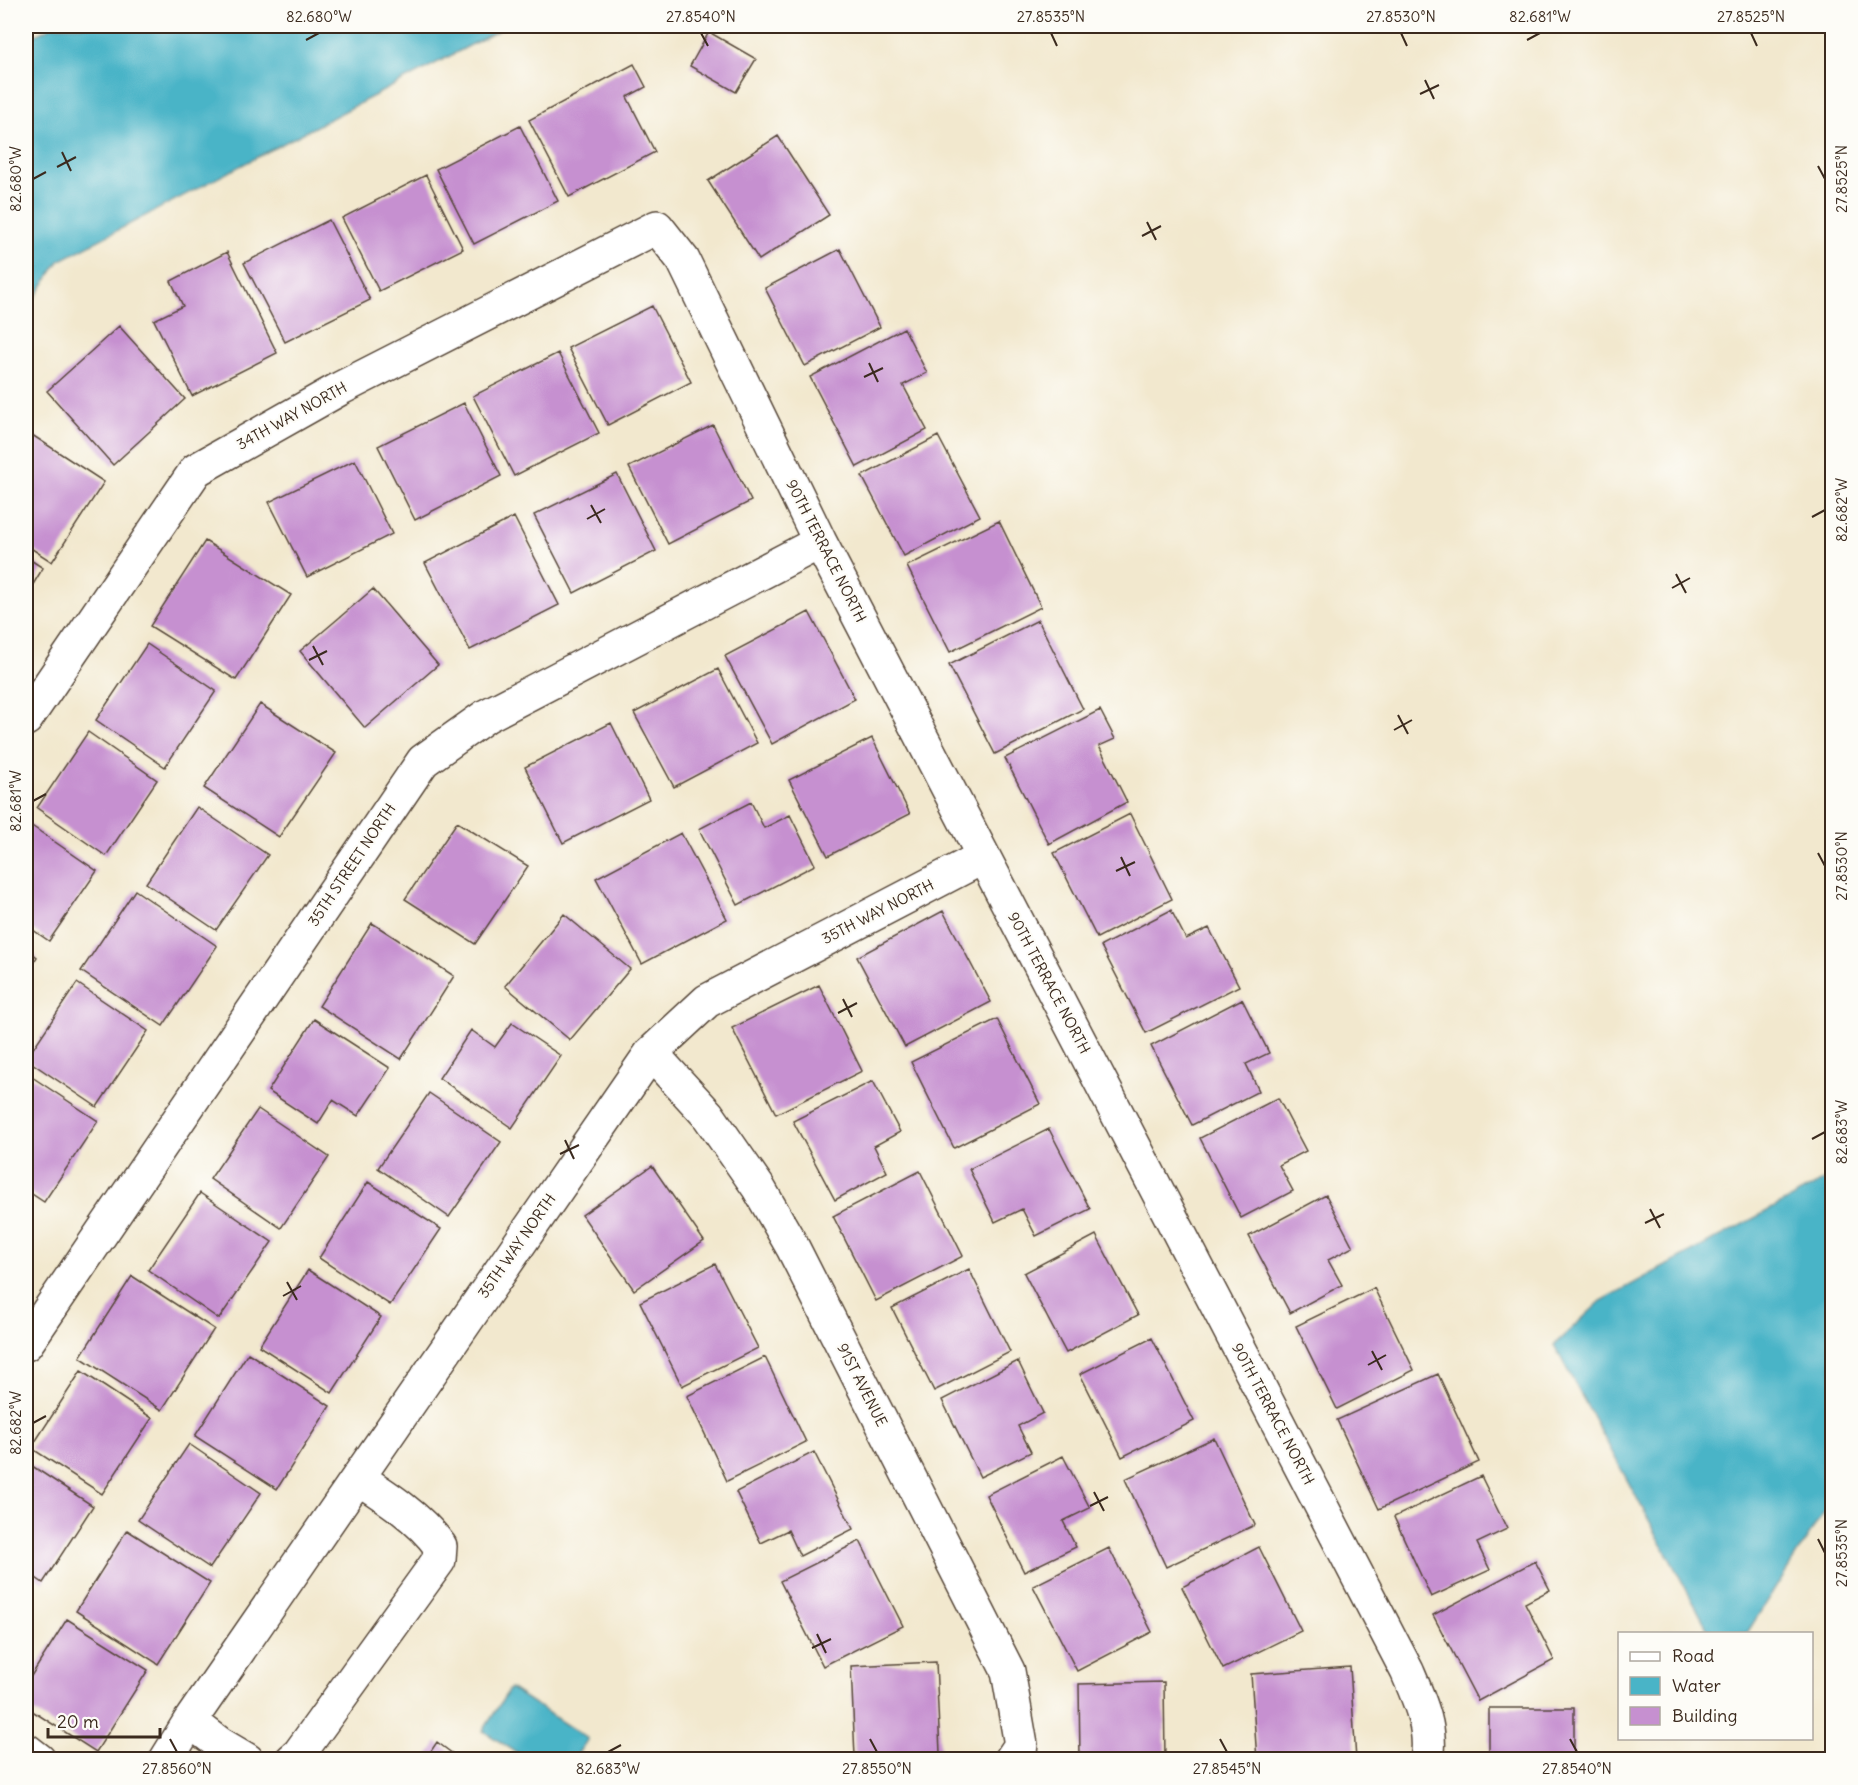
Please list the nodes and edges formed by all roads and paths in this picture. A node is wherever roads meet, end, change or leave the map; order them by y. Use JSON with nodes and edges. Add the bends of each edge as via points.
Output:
{"nodes":[{"id":1,"x":657,"y":227,"type":"joint"},
{"id":2,"x":820,"y":542,"type":"junction"},
{"id":3,"x":26,"y":719,"type":"edge"},
{"id":4,"x":983,"y":857,"type":"junction"},
{"id":5,"x":651,"y":1053,"type":"junction"},
{"id":6,"x":26,"y":1344,"type":"edge"},
{"id":7,"x":358,"y":1478,"type":"junction"},
{"id":8,"x":190,"y":1721,"type":"junction"},
{"id":9,"x":26,"y":1750,"type":"edge"},
{"id":10,"x":1016,"y":1752,"type":"edge"},
{"id":11,"x":1429,"y":1752,"type":"edge"},
{"id":12,"x":39,"y":1760,"type":"edge"},
{"id":13,"x":166,"y":1760,"type":"edge"},
{"id":14,"x":247,"y":1760,"type":"edge"},
{"id":15,"x":292,"y":1760,"type":"edge"}],
"edges":[{"from":1,"to":2,"type":"street","name":"90TH TERRACE NORTH","via":[[683,260]]},
{"from":1,"to":3,"type":"street","name":"34TH WAY NORTH","via":[[340,388],[196,470]]},
{"from":2,"to":4,"type":"street","name":"90TH TERRACE NORTH"},
{"from":2,"to":6,"type":"street","name":"35TH STREET NORTH","via":[[486,716],[423,761]]},
{"from":4,"to":5,"type":"street","name":"35TH WAY NORTH","via":[[707,1001]]},
{"from":4,"to":11,"type":"street","name":"90TH TERRACE NORTH","via":[[1407,1671],[1422,1704]]},
{"from":5,"to":7,"type":"street","name":"35TH WAY NORTH"},
{"from":5,"to":10,"type":"street","name":"91ST AVENUE","via":[[708,1115],[758,1187],[793,1248],[1008,1671]]},
{"from":7,"to":8,"type":"street","name":"35TH WAY NORTH"},
{"from":7,"to":15,"type":"street","via":[[431,1533],[441,1546],[439,1560]]},
{"from":8,"to":13,"type":"street","name":"35TH WAY NORTH"},
{"from":8,"to":14,"type":"street"},
{"from":9,"to":12,"type":"street"}]}
